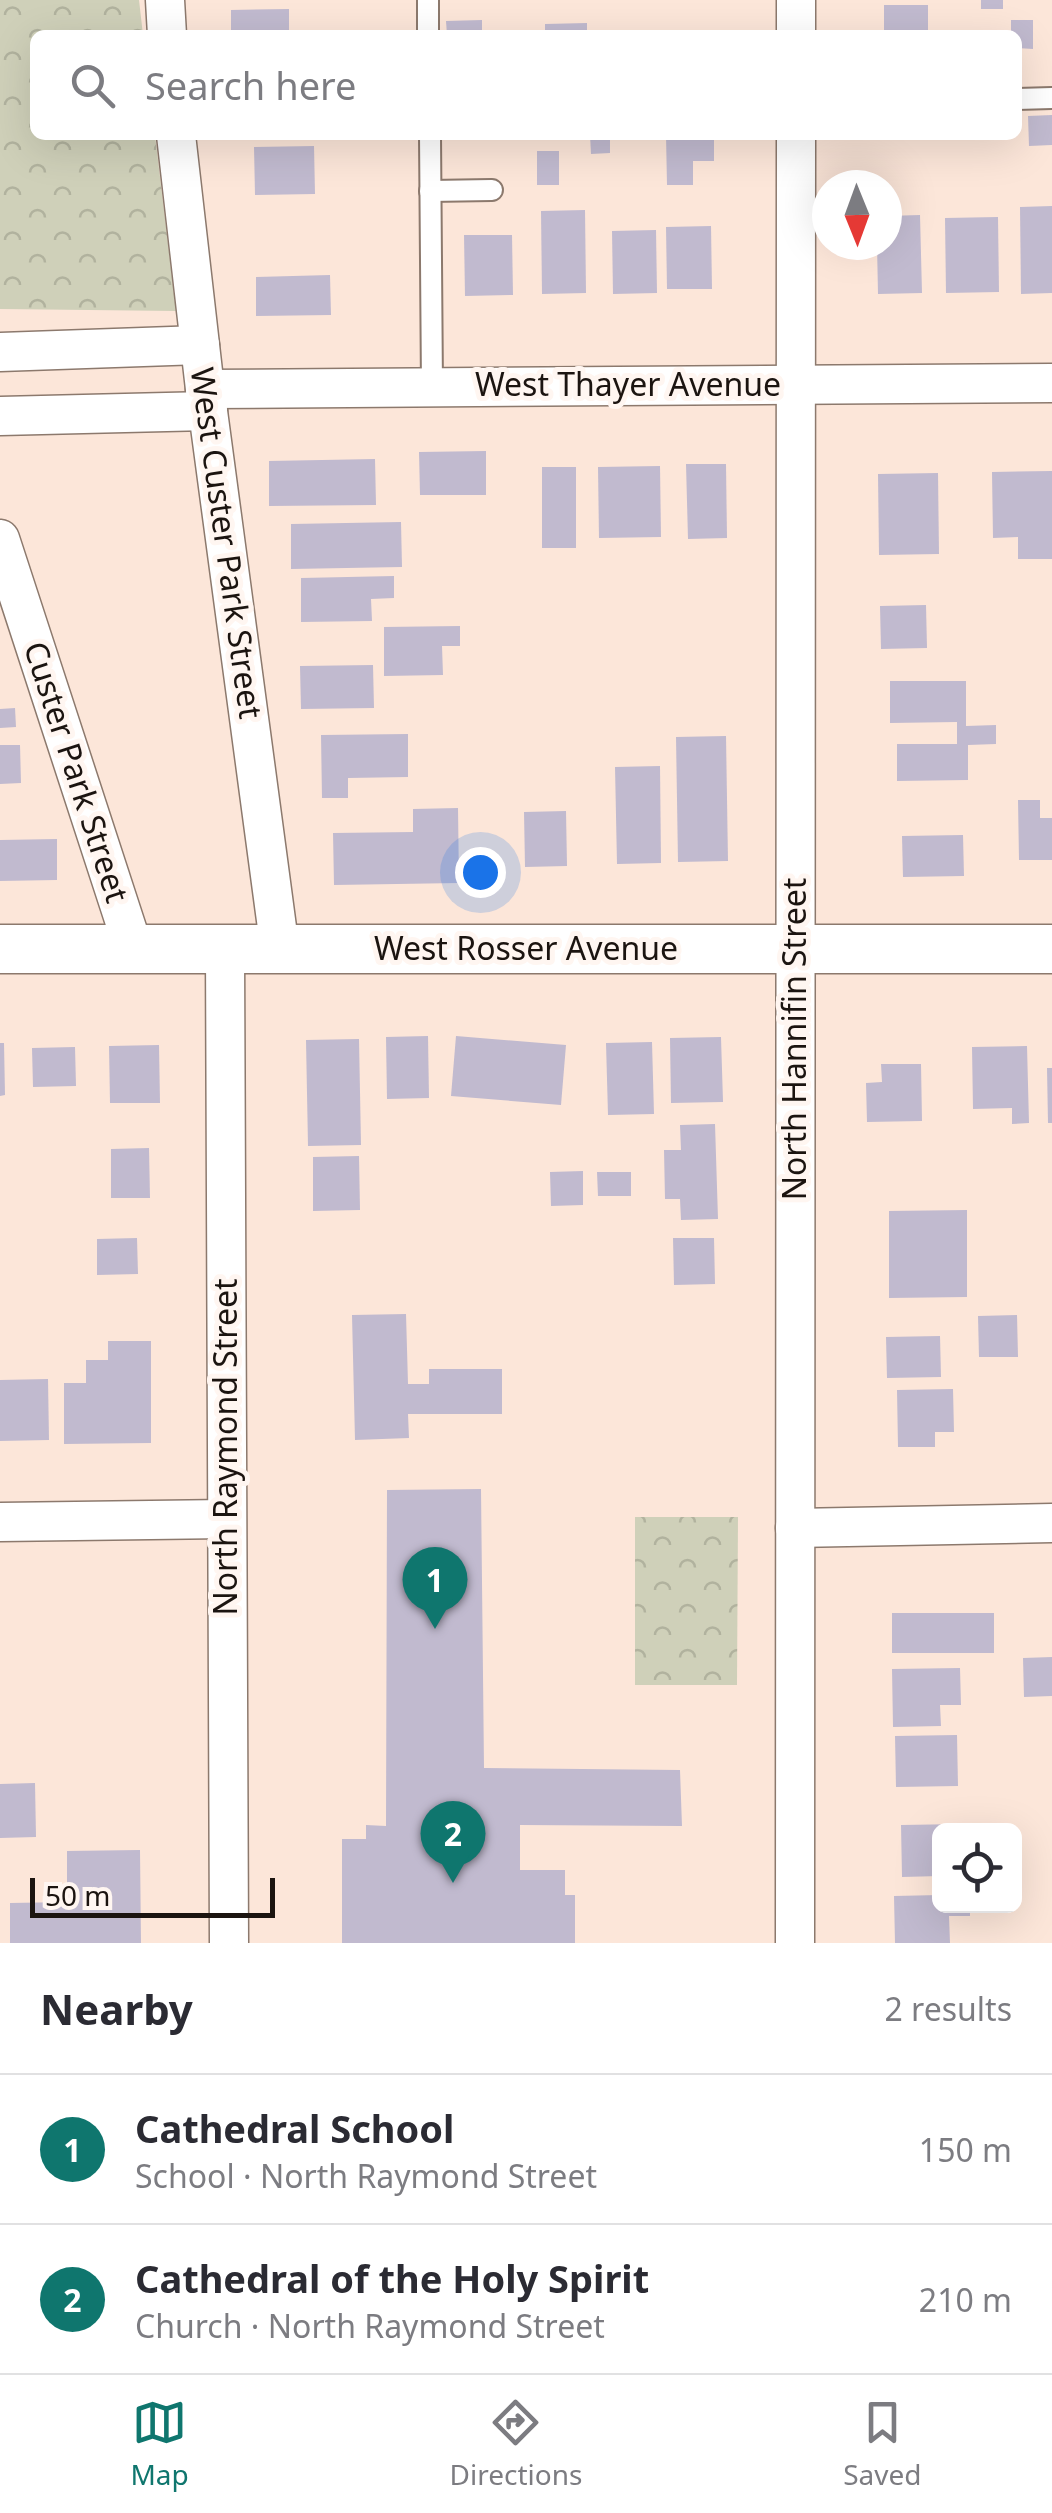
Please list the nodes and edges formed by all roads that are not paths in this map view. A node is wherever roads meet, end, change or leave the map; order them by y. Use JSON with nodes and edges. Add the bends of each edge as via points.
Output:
{"nodes":[{"id":1,"x":164,"y":0,"type":"edge"},
{"id":2,"x":428,"y":0,"type":"edge"},
{"id":3,"x":796,"y":0,"type":"edge"},
{"id":4,"x":167,"y":30,"type":"edge"},
{"id":5,"x":428,"y":30,"type":"edge"},
{"id":6,"x":796,"y":30,"type":"edge"},
{"id":7,"x":1022,"y":98,"type":"edge"},
{"id":8,"x":1052,"y":98,"type":"edge"},
{"id":9,"x":177,"y":140,"type":"edge"},
{"id":10,"x":430,"y":140,"type":"edge"},
{"id":11,"x":796,"y":140,"type":"edge"},
{"id":12,"x":492,"y":190,"type":"dead end"},
{"id":13,"x":430,"y":191,"type":"junction"},
{"id":14,"x":200,"y":345,"type":"junction"},
{"id":15,"x":0,"y":352,"type":"edge"},
{"id":16,"x":1052,"y":382,"type":"edge"},
{"id":17,"x":797,"y":384,"type":"junction"},
{"id":18,"x":432,"y":387,"type":"junction"},
{"id":19,"x":206,"y":400,"type":"junction"},
{"id":20,"x":0,"y":416,"type":"edge"},
{"id":21,"x":0,"y":539,"type":"edge"},
{"id":22,"x":133,"y":948,"type":"junction"},
{"id":23,"x":0,"y":949,"type":"edge"},
{"id":24,"x":794,"y":949,"type":"junction"},
{"id":25,"x":225,"y":950,"type":"junction"},
{"id":26,"x":280,"y":950,"type":"junction"},
{"id":27,"x":1052,"y":950,"type":"edge"},
{"id":28,"x":226,"y":1519,"type":"junction"},
{"id":29,"x":0,"y":1522,"type":"edge"},
{"id":30,"x":1052,"y":1524,"type":"edge"},
{"id":31,"x":795,"y":1528,"type":"junction"},
{"id":32,"x":228,"y":1943,"type":"edge"},
{"id":33,"x":794,"y":1943,"type":"edge"}],
"edges":[{"from":1,"to":4,"type":"street"},
{"from":2,"to":5,"type":"lane"},
{"from":3,"to":6,"type":"street"},
{"from":7,"to":8,"type":"lane"},
{"from":9,"to":14,"type":"street","name":"West Custer Park Street"},
{"from":10,"to":13,"type":"lane"},
{"from":11,"to":17,"type":"street","name":"North Hannifin Street"},
{"from":12,"to":13,"type":"lane"},
{"from":13,"to":18,"type":"lane"},
{"from":14,"to":15,"type":"street"},
{"from":14,"to":19,"type":"street","name":"West Custer Park Street"},
{"from":16,"to":17,"type":"street","name":"West Thayer Avenue"},
{"from":17,"to":18,"type":"street","name":"West Thayer Avenue"},
{"from":17,"to":24,"type":"street","name":"North Hannifin Street"},
{"from":18,"to":19,"type":"street","name":"West Thayer Avenue"},
{"from":19,"to":20,"type":"street","name":"West Thayer Avenue"},
{"from":19,"to":26,"type":"street","name":"West Custer Park Street"},
{"from":21,"to":22,"type":"street","name":"Custer Park Street"},
{"from":22,"to":23,"type":"street","name":"West Rosser Avenue"},
{"from":22,"to":25,"type":"street","name":"West Rosser Avenue"},
{"from":24,"to":26,"type":"street","name":"West Rosser Avenue"},
{"from":24,"to":27,"type":"street","name":"West Rosser Avenue"},
{"from":24,"to":31,"type":"street","name":"North Hannifin Street"},
{"from":25,"to":26,"type":"street","name":"West Rosser Avenue"},
{"from":25,"to":28,"type":"street","name":"North Raymond Street"},
{"from":28,"to":29,"type":"street"},
{"from":28,"to":32,"type":"street","name":"North Raymond Street"},
{"from":30,"to":31,"type":"street"},
{"from":31,"to":33,"type":"street","name":"North Hannifin Street"}]}
